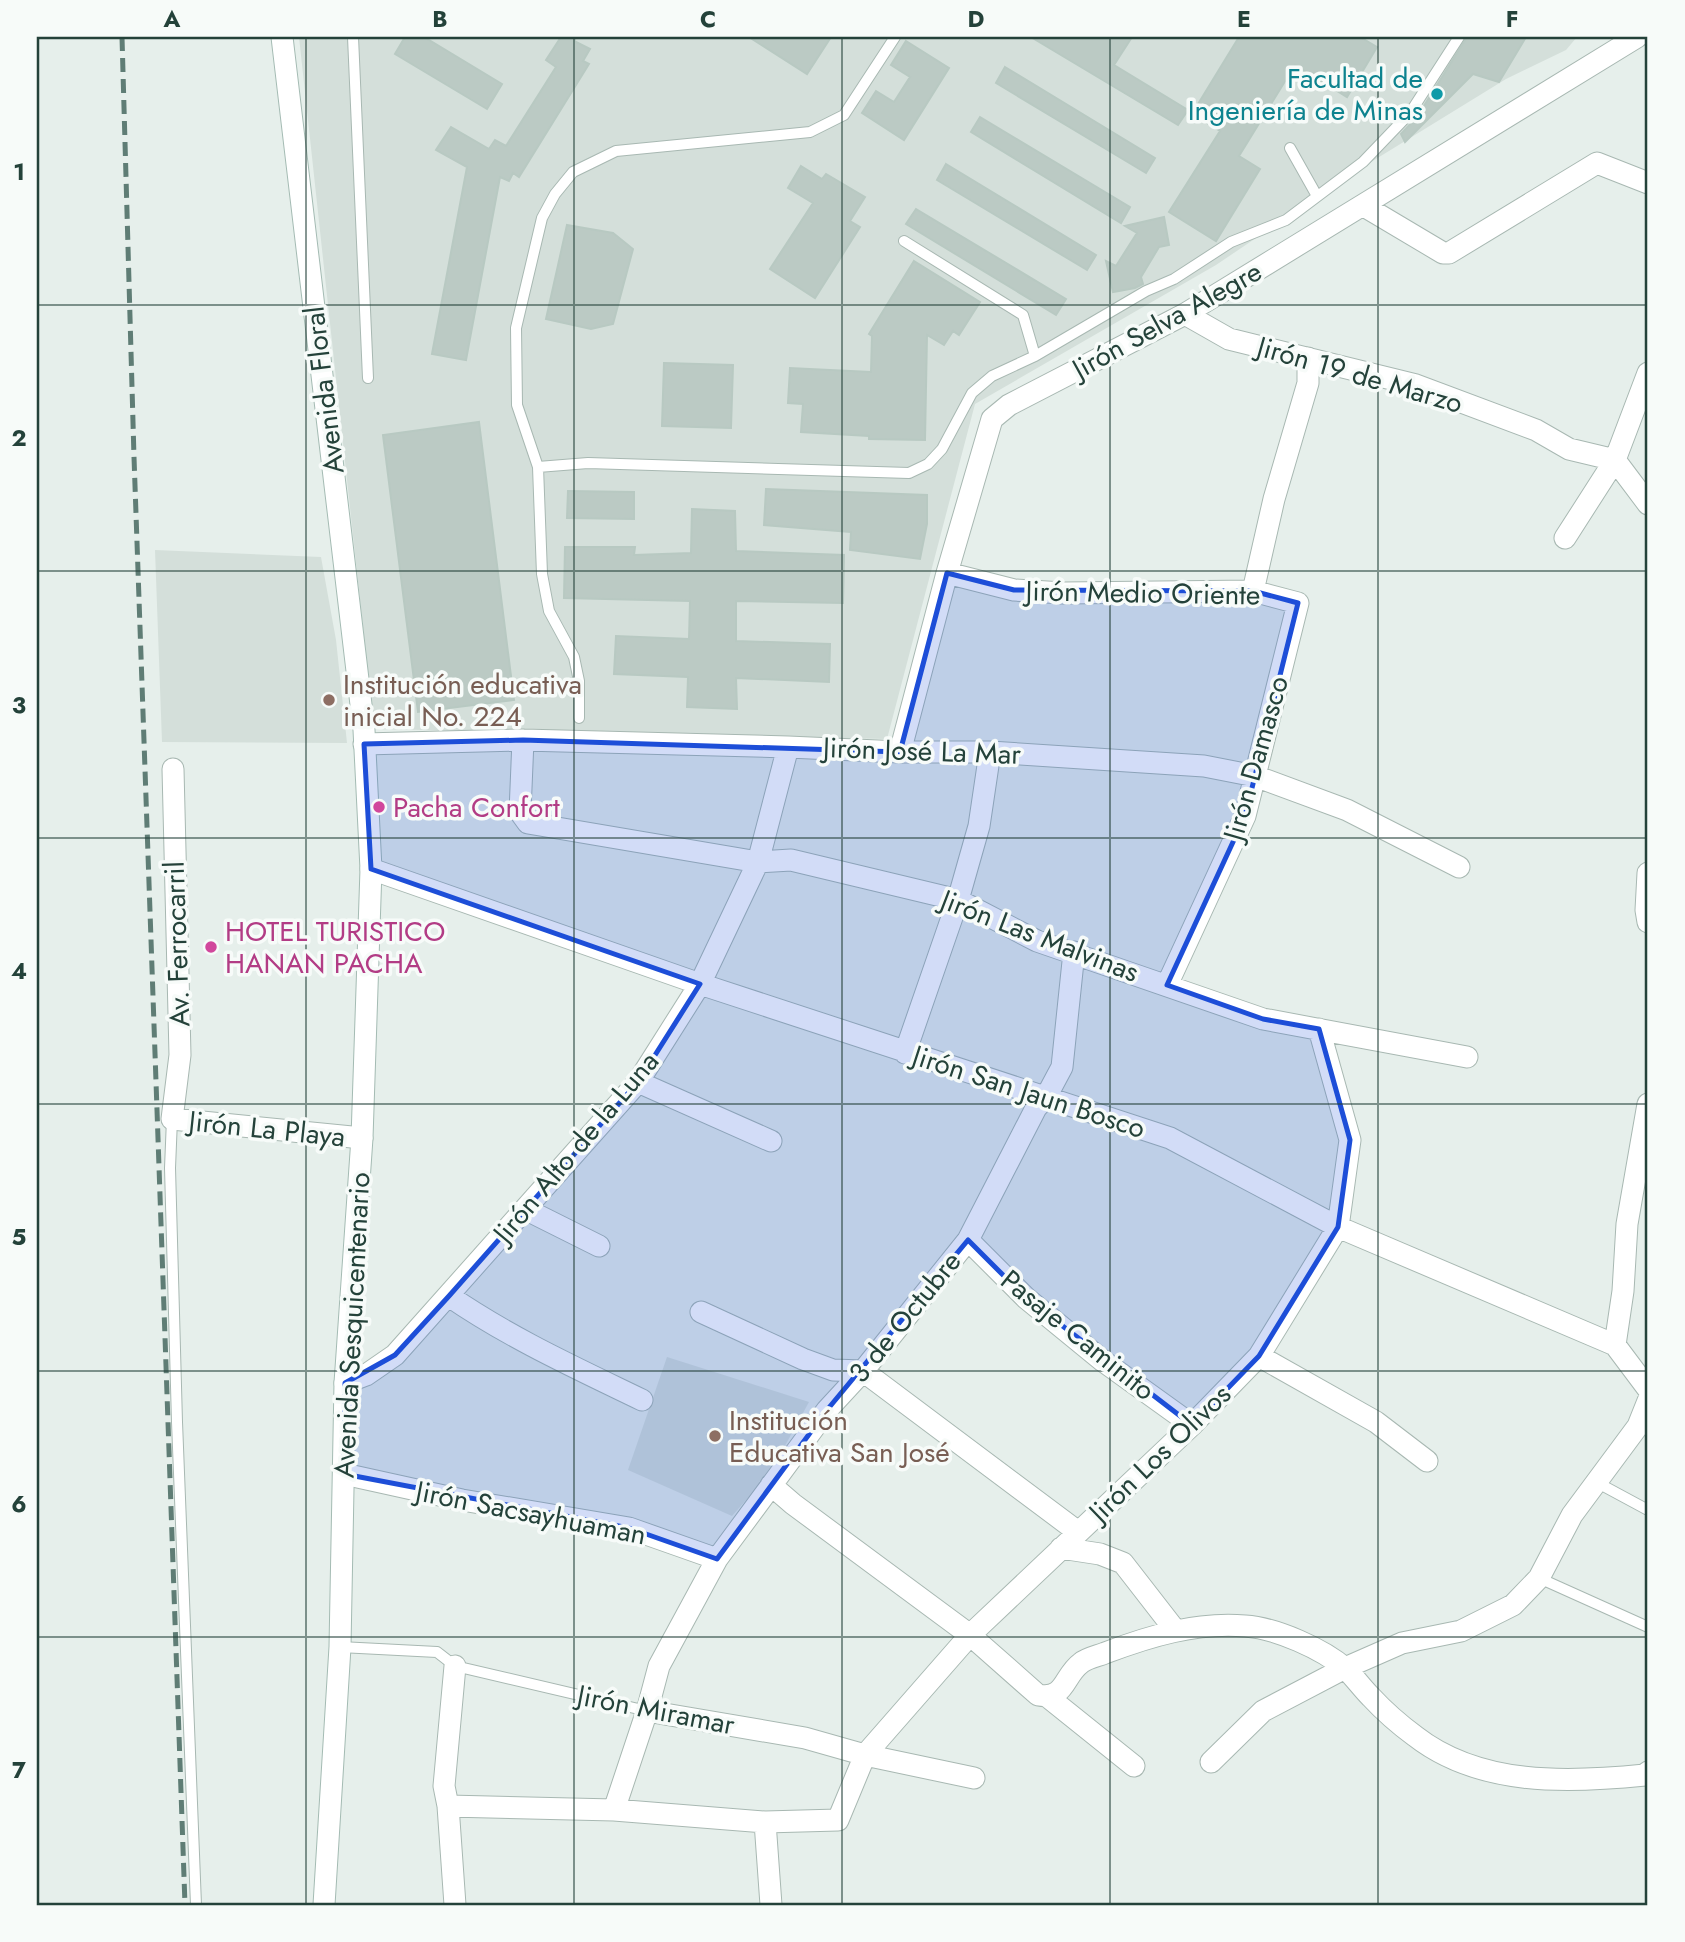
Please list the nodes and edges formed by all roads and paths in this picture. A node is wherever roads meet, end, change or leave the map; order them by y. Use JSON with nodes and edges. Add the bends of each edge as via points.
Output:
{"nodes":[{"id":1,"x":282,"y":37,"type":"edge"},
{"id":2,"x":353,"y":37,"type":"edge"},
{"id":3,"x":895,"y":37,"type":"edge"},
{"id":4,"x":1459,"y":37,"type":"edge"},
{"id":5,"x":1637,"y":37,"type":"edge"},
{"id":6,"x":1290,"y":148,"type":"dead end"},
{"id":7,"x":1648,"y":183,"type":"edge"},
{"id":8,"x":1317,"y":196,"type":"junction"},
{"id":9,"x":1364,"y":206,"type":"junction"},
{"id":10,"x":904,"y":241,"type":"dead end"},
{"id":11,"x":1185,"y":314,"type":"junction"},
{"id":12,"x":1035,"y":356,"type":"junction"},
{"id":13,"x":1308,"y":358,"type":"junction"},
{"id":14,"x":1648,"y":373,"type":"edge"},
{"id":15,"x":368,"y":378,"type":"dead end"},
{"id":16,"x":1615,"y":460,"type":"junction"},
{"id":17,"x":538,"y":467,"type":"junction"},
{"id":18,"x":1648,"y":504,"type":"edge"},
{"id":19,"x":1565,"y":538,"type":"dead end"},
{"id":20,"x":947,"y":572,"type":"junction"},
{"id":21,"x":1253,"y":591,"type":"junction"},
{"id":22,"x":1298,"y":603,"type":"joint"},
{"id":23,"x":579,"y":718,"type":"dead end"},
{"id":24,"x":523,"y":740,"type":"junction"},
{"id":25,"x":364,"y":744,"type":"junction"},
{"id":26,"x":788,"y":747,"type":"junction"},
{"id":27,"x":900,"y":752,"type":"junction"},
{"id":28,"x":990,"y":752,"type":"junction"},
{"id":29,"x":173,"y":769,"type":"dead end"},
{"id":30,"x":1255,"y":776,"type":"junction"},
{"id":31,"x":758,"y":862,"type":"junction"},
{"id":32,"x":1459,"y":867,"type":"dead end"},
{"id":33,"x":371,"y":869,"type":"junction"},
{"id":34,"x":1648,"y":873,"type":"edge"},
{"id":35,"x":958,"y":900,"type":"junction"},
{"id":36,"x":1648,"y":922,"type":"edge"},
{"id":37,"x":1074,"y":952,"type":"junction"},
{"id":38,"x":700,"y":984,"type":"junction"},
{"id":39,"x":1167,"y":985,"type":"junction"},
{"id":40,"x":1319,"y":1029,"type":"junction"},
{"id":41,"x":905,"y":1053,"type":"junction"},
{"id":42,"x":1467,"y":1057,"type":"dead end"},
{"id":43,"x":638,"y":1082,"type":"junction"},
{"id":44,"x":1045,"y":1097,"type":"junction"},
{"id":45,"x":1648,"y":1104,"type":"edge"},
{"id":46,"x":172,"y":1119,"type":"junction"},
{"id":47,"x":362,"y":1139,"type":"junction"},
{"id":48,"x":771,"y":1142,"type":"dead end"},
{"id":49,"x":525,"y":1209,"type":"junction"},
{"id":50,"x":1338,"y":1227,"type":"junction"},
{"id":51,"x":968,"y":1240,"type":"junction"},
{"id":52,"x":599,"y":1246,"type":"dead end"},
{"id":53,"x":449,"y":1296,"type":"junction"},
{"id":54,"x":701,"y":1312,"type":"dead end"},
{"id":55,"x":1615,"y":1345,"type":"junction"},
{"id":56,"x":1259,"y":1356,"type":"junction"},
{"id":57,"x":863,"y":1371,"type":"junction"},
{"id":58,"x":345,"y":1382,"type":"junction"},
{"id":59,"x":1648,"y":1389,"type":"edge"},
{"id":60,"x":642,"y":1400,"type":"dead end"},
{"id":61,"x":1648,"y":1401,"type":"edge"},
{"id":62,"x":1192,"y":1425,"type":"junction"},
{"id":63,"x":1427,"y":1461,"type":"dead end"},
{"id":64,"x":344,"y":1474,"type":"junction"},
{"id":65,"x":1596,"y":1482,"type":"junction"},
{"id":66,"x":771,"y":1485,"type":"junction"},
{"id":67,"x":1648,"y":1510,"type":"edge"},
{"id":68,"x":1078,"y":1532,"type":"junction"},
{"id":69,"x":1061,"y":1548,"type":"junction"},
{"id":70,"x":717,"y":1559,"type":"junction"},
{"id":71,"x":1539,"y":1578,"type":"junction"},
{"id":72,"x":1648,"y":1627,"type":"edge"},
{"id":73,"x":1175,"y":1630,"type":"junction"},
{"id":74,"x":970,"y":1635,"type":"junction"},
{"id":75,"x":340,"y":1647,"type":"junction"},
{"id":76,"x":456,"y":1666,"type":"junction"},
{"id":77,"x":1345,"y":1668,"type":"junction"},
{"id":78,"x":1043,"y":1696,"type":"junction"},
{"id":79,"x":647,"y":1711,"type":"junction"},
{"id":80,"x":865,"y":1755,"type":"junction"},
{"id":81,"x":1211,"y":1762,"type":"dead end"},
{"id":82,"x":1134,"y":1766,"type":"dead end"},
{"id":83,"x":1648,"y":1772,"type":"edge"},
{"id":84,"x":974,"y":1778,"type":"dead end"},
{"id":85,"x":448,"y":1806,"type":"junction"},
{"id":86,"x":614,"y":1811,"type":"junction"},
{"id":87,"x":765,"y":1822,"type":"junction"},
{"id":88,"x":196,"y":1905,"type":"edge"},
{"id":89,"x":324,"y":1905,"type":"edge"},
{"id":90,"x":456,"y":1905,"type":"edge"},
{"id":91,"x":771,"y":1905,"type":"edge"}],
"edges":[{"from":1,"to":25,"type":"street","name":"Avenida Floral"},
{"from":2,"to":15,"type":"lane"},
{"from":3,"to":17,"type":"lane","via":[[844,115],[810,132],[616,151],[573,173],[555,194],[542,218],[516,327],[517,405]]},
{"from":4,"to":8,"type":"lane","via":[[1410,113],[1363,162]]},
{"from":5,"to":9,"type":"street","name":"Jirón Selva Alegre"},
{"from":6,"to":8,"type":"lane"},
{"from":7,"to":9,"type":"street","via":[[1597,163],[1449,253]]},
{"from":8,"to":12,"type":"lane","via":[[1286,220],[1231,242]]},
{"from":9,"to":11,"type":"street","name":"Jirón Selva Alegre"},
{"from":10,"to":12,"type":"lane","via":[[1023,315]]},
{"from":11,"to":13,"type":"street","name":"Jirón 19 de Marzo","via":[[1229,339]]},
{"from":11,"to":20,"type":"street","name":"Jirón Selva Alegre","via":[[1009,405],[992,419]]},
{"from":12,"to":17,"type":"lane","via":[[992,376],[972,393],[942,449],[928,464],[909,473],[588,463]]},
{"from":13,"to":16,"type":"street","name":"Jirón 19 de Marzo","via":[[1416,385],[1536,430],[1569,449]]},
{"from":13,"to":21,"type":"street","via":[[1308,383]]},
{"from":14,"to":16,"type":"street"},
{"from":16,"to":18,"type":"street"},
{"from":16,"to":19,"type":"street"},
{"from":17,"to":23,"type":"lane","via":[[542,574],[549,611],[574,657]]},
{"from":20,"to":21,"type":"street","name":"Jirón Medio Oriente","via":[[1014,590]]},
{"from":20,"to":27,"type":"street","name":"Jirón Selva Alegre"},
{"from":21,"to":22,"type":"street","name":"Jirón Medio Oriente"},
{"from":22,"to":30,"type":"street","name":"Jirón Damasco"},
{"from":24,"to":25,"type":"street","name":"Jirón José La Mar"},
{"from":24,"to":26,"type":"street","name":"Jirón José La Mar"},
{"from":24,"to":31,"type":"street","name":"Jirón Las Malvinas","via":[[520,813],[528,823]]},
{"from":25,"to":33,"type":"street","name":"Avenida Sesquicentenario"},
{"from":26,"to":27,"type":"street","name":"Jirón José La Mar"},
{"from":26,"to":31,"type":"street","name":"Jirón Alto de la Luna"},
{"from":27,"to":28,"type":"street","name":"Jirón José La Mar"},
{"from":28,"to":30,"type":"street","name":"Jirón José La Mar","via":[[1204,766]]},
{"from":28,"to":35,"type":"street","via":[[979,826]]},
{"from":29,"to":46,"type":"street","name":"Av. Ferrocarril","via":[[180,1055]]},
{"from":30,"to":32,"type":"street","name":"Jirón José La Mar","via":[[1347,810]]},
{"from":30,"to":39,"type":"street","name":"Jirón Damasco","via":[[1245,816]]},
{"from":31,"to":35,"type":"street","name":"Jirón Las Malvinas","via":[[791,860]]},
{"from":31,"to":38,"type":"street","name":"Jirón Alto de la Luna"},
{"from":33,"to":38,"type":"street","name":"Jirón San Jaun Bosco"},
{"from":33,"to":47,"type":"street","name":"Avenida Sesquicentenario"},
{"from":34,"to":36,"type":"street"},
{"from":35,"to":37,"type":"street","name":"Jirón Las Malvinas","via":[[1037,941]]},
{"from":35,"to":41,"type":"street"},
{"from":37,"to":39,"type":"street","name":"Jirón Las Malvinas"},
{"from":37,"to":44,"type":"street","name":"3 de Octubre","via":[[1062,1067]]},
{"from":38,"to":41,"type":"street","name":"Jirón San Jaun Bosco"},
{"from":38,"to":43,"type":"street","name":"Jirón Alto de la Luna"},
{"from":39,"to":40,"type":"street","name":"Jirón Las Malvinas","via":[[1263,1020]]},
{"from":40,"to":42,"type":"street","name":"Jirón Las Malvinas"},
{"from":40,"to":50,"type":"street","name":"Jirón Los Olivos","via":[[1350,1140]]},
{"from":41,"to":44,"type":"street","name":"Jirón San Jaun Bosco"},
{"from":43,"to":48,"type":"street"},
{"from":43,"to":49,"type":"street","name":"Jirón Alto de la Luna"},
{"from":44,"to":50,"type":"street","name":"Jirón San Jaun Bosco","via":[[1170,1138]]},
{"from":44,"to":51,"type":"street","name":"3 de Octubre"},
{"from":45,"to":55,"type":"street","via":[[1628,1224]]},
{"from":46,"to":47,"type":"street","name":"Jirón La Playa"},
{"from":46,"to":88,"type":"lane","via":[[177,1422]]},
{"from":47,"to":58,"type":"street","name":"Avenida Sesquicentenario"},
{"from":49,"to":52,"type":"street"},
{"from":49,"to":53,"type":"street","name":"Jirón Alto de la Luna"},
{"from":50,"to":55,"type":"street","name":"Jirón San Jaun Bosco"},
{"from":50,"to":56,"type":"street","name":"Jirón Los Olivos"},
{"from":51,"to":57,"type":"street","name":"3 de Octubre"},
{"from":51,"to":62,"type":"street","name":"Pasaje Caminito","via":[[1026,1298]]},
{"from":53,"to":58,"type":"street","name":"Jirón Alto de la Luna","via":[[395,1355],[366,1375]]},
{"from":53,"to":60,"type":"street","via":[[544,1353]]},
{"from":54,"to":57,"type":"street","via":[[833,1370]]},
{"from":55,"to":59,"type":"street"},
{"from":56,"to":62,"type":"street","name":"Jirón Los Olivos"},
{"from":56,"to":63,"type":"street","via":[[1376,1422]]},
{"from":57,"to":66,"type":"street","name":"3 de Octubre","via":[[827,1410]]},
{"from":57,"to":68,"type":"street"},
{"from":58,"to":64,"type":"street","name":"Avenida Sesquicentenario"},
{"from":61,"to":65,"type":"street","via":[[1637,1426]]},
{"from":62,"to":68,"type":"street","name":"Jirón Los Olivos"},
{"from":64,"to":70,"type":"street","name":"Jirón Sacsayhuaman","via":[[462,1500],[629,1528]]},
{"from":64,"to":75,"type":"street","name":"Avenida Sesquicentenario"},
{"from":65,"to":67,"type":"lane"},
{"from":65,"to":71,"type":"street"},
{"from":66,"to":70,"type":"street","name":"3 de Octubre"},
{"from":66,"to":74,"type":"street"},
{"from":68,"to":69,"type":"street","name":"Jirón Los Olivos"},
{"from":69,"to":73,"type":"street","via":[[1101,1554],[1123,1563]]},
{"from":69,"to":74,"type":"street","name":"Jirón Los Olivos"},
{"from":70,"to":79,"type":"street","name":"3 de Octubre","via":[[659,1665]]},
{"from":71,"to":72,"type":"lane"},
{"from":71,"to":77,"type":"street","via":[[1513,1605],[1461,1631],[1402,1643]]},
{"from":73,"to":77,"type":"street","via":[[1246,1626],[1297,1639]]},
{"from":73,"to":78,"type":"street","via":[[1081,1663],[1057,1693]]},
{"from":74,"to":78,"type":"street"},
{"from":74,"to":80,"type":"street","name":"Jirón Los Olivos"},
{"from":75,"to":76,"type":"lane","name":"Jirón Miramar","via":[[437,1652]]},
{"from":75,"to":89,"type":"street","name":"Avenida Sesquicentenario"},
{"from":76,"to":79,"type":"lane","name":"Jirón Miramar"},
{"from":76,"to":85,"type":"street","via":[[444,1786]]},
{"from":77,"to":81,"type":"street","via":[[1263,1711]]},
{"from":77,"to":83,"type":"street","via":[[1416,1737],[1486,1772],[1530,1779],[1613,1779]]},
{"from":78,"to":82,"type":"street"},
{"from":79,"to":80,"type":"street","name":"Jirón Miramar","via":[[805,1738]]},
{"from":79,"to":86,"type":"street","name":"3 de Octubre"},
{"from":80,"to":84,"type":"street","name":"Jirón Miramar"},
{"from":80,"to":87,"type":"street","name":"Jirón Los Olivos","via":[[838,1820]]},
{"from":85,"to":86,"type":"street"},
{"from":85,"to":90,"type":"street"},
{"from":86,"to":87,"type":"street"},
{"from":87,"to":91,"type":"street"}]}
